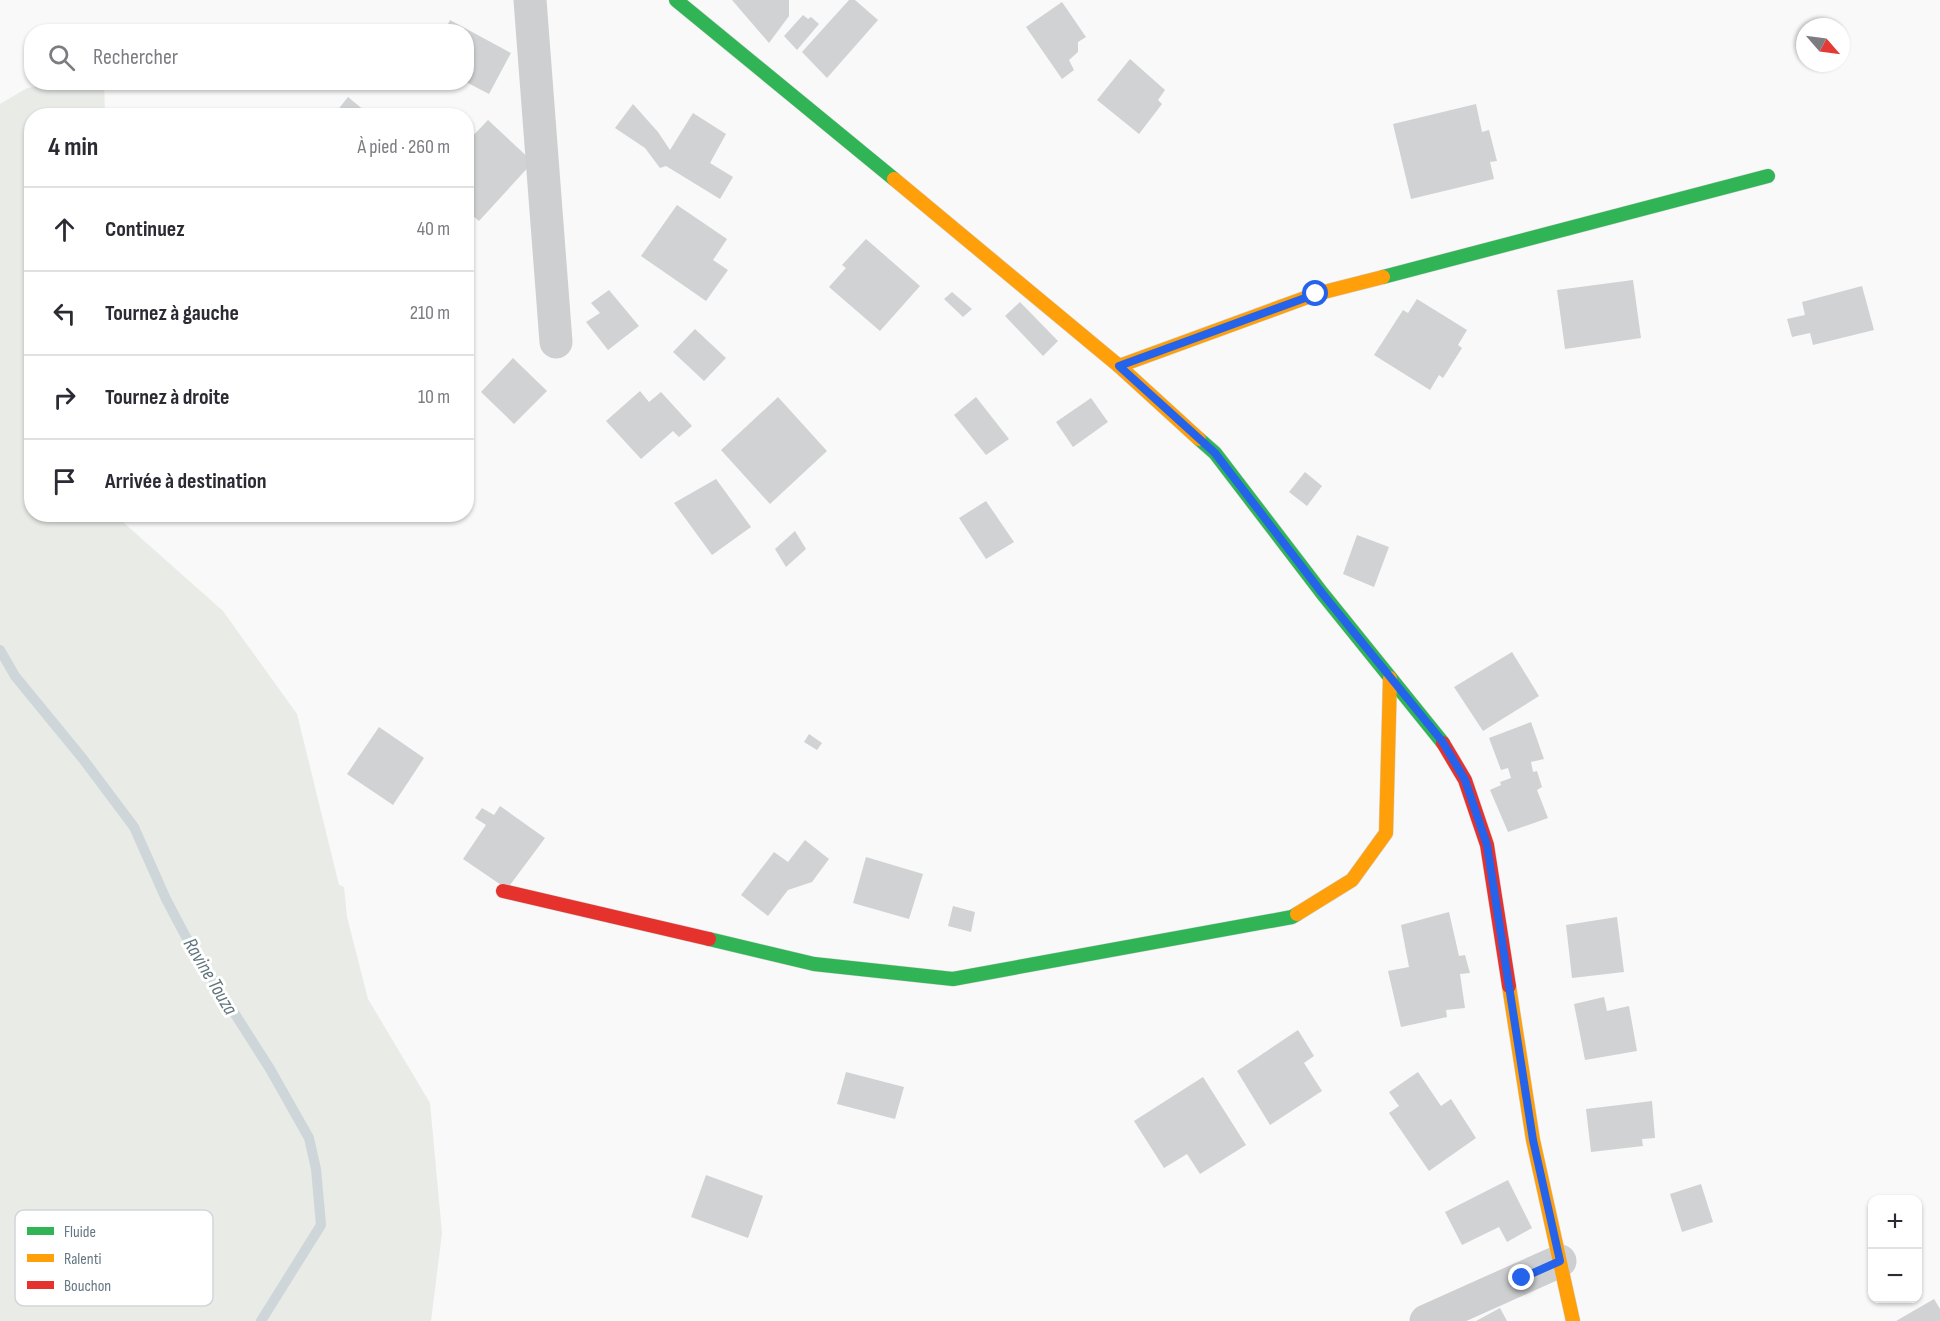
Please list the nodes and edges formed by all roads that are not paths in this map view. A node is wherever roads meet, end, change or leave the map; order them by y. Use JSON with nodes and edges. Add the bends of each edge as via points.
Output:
{"nodes":[{"id":1,"x":530,"y":0,"type":"edge"},
{"id":2,"x":676,"y":0,"type":"edge"},
{"id":3,"x":1768,"y":176,"type":"dead end"},
{"id":4,"x":556,"y":342,"type":"dead end"},
{"id":5,"x":1119,"y":366,"type":"junction"},
{"id":6,"x":1390,"y":678,"type":"junction"},
{"id":7,"x":503,"y":891,"type":"dead end"},
{"id":8,"x":1560,"y":1261,"type":"junction"},
{"id":9,"x":1426,"y":1321,"type":"edge"},
{"id":10,"x":1573,"y":1321,"type":"edge"}],
"edges":[{"from":1,"to":4,"type":"street"},
{"from":2,"to":5,"type":"street"},
{"from":3,"to":5,"type":"street","via":[[1316,294]]},
{"from":5,"to":6,"type":"street","via":[[1215,453]]},
{"from":6,"to":7,"type":"street","via":[[1386,833],[1352,880],[1292,916],[953,979],[814,964]]},
{"from":6,"to":8,"type":"street","via":[[1442,741],[1465,780],[1487,845],[1533,1140]]},
{"from":8,"to":9,"type":"street"},
{"from":8,"to":10,"type":"street"}]}
